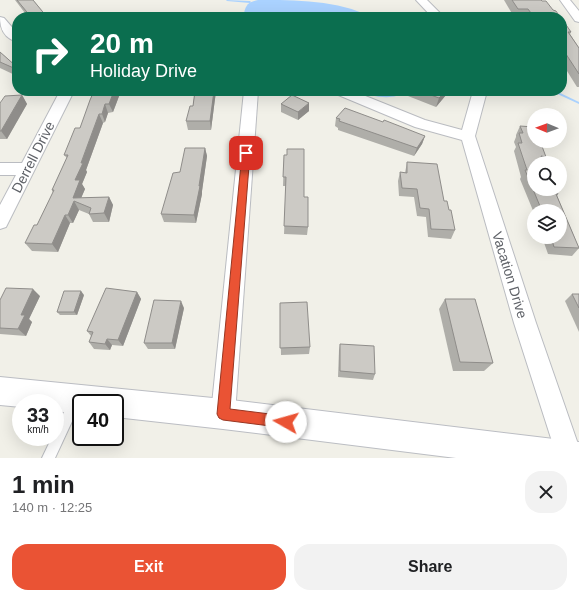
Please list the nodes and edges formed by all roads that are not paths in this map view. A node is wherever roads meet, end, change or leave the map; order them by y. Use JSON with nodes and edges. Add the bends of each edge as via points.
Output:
{"nodes":[{"id":1,"x":421,"y":0,"type":"edge"},
{"id":2,"x":565,"y":0,"type":"edge"},
{"id":3,"x":433,"y":12,"type":"edge"},
{"id":4,"x":579,"y":19,"type":"edge"},
{"id":5,"x":0,"y":20,"type":"edge"},
{"id":6,"x":12,"y":34,"type":"edge"},
{"id":7,"x":64,"y":96,"type":"edge"},
{"id":8,"x":252,"y":96,"type":"edge"},
{"id":9,"x":354,"y":96,"type":"edge"},
{"id":10,"x":479,"y":96,"type":"edge"},
{"id":11,"x":468,"y":136,"type":"junction"},
{"id":12,"x":0,"y":169,"type":"edge"},
{"id":13,"x":27,"y":169,"type":"junction"},
{"id":14,"x":0,"y":222,"type":"edge"},
{"id":15,"x":0,"y":391,"type":"edge"},
{"id":16,"x":72,"y":398,"type":"edge"},
{"id":17,"x":124,"y":404,"type":"edge"},
{"id":18,"x":72,"y":409,"type":"edge"},
{"id":19,"x":223,"y":414,"type":"junction"},
{"id":20,"x":575,"y":457,"type":"edge"},
{"id":21,"x":48,"y":458,"type":"edge"}],
"edges":[{"from":1,"to":3,"type":"street"},
{"from":2,"to":4,"type":"street"},
{"from":5,"to":6,"type":"street"},
{"from":7,"to":13,"type":"street","name":"Derrell Drive"},
{"from":8,"to":19,"type":"street"},
{"from":9,"to":11,"type":"street","via":[[450,134]]},
{"from":10,"to":11,"type":"street"},
{"from":11,"to":20,"type":"street","name":"Vacation Drive","via":[[525,323]]},
{"from":12,"to":13,"type":"street"},
{"from":13,"to":14,"type":"street","name":"Derrell Drive"},
{"from":15,"to":16,"type":"street"},
{"from":17,"to":19,"type":"street"},
{"from":18,"to":21,"type":"lane"},
{"from":19,"to":20,"type":"street"}]}
